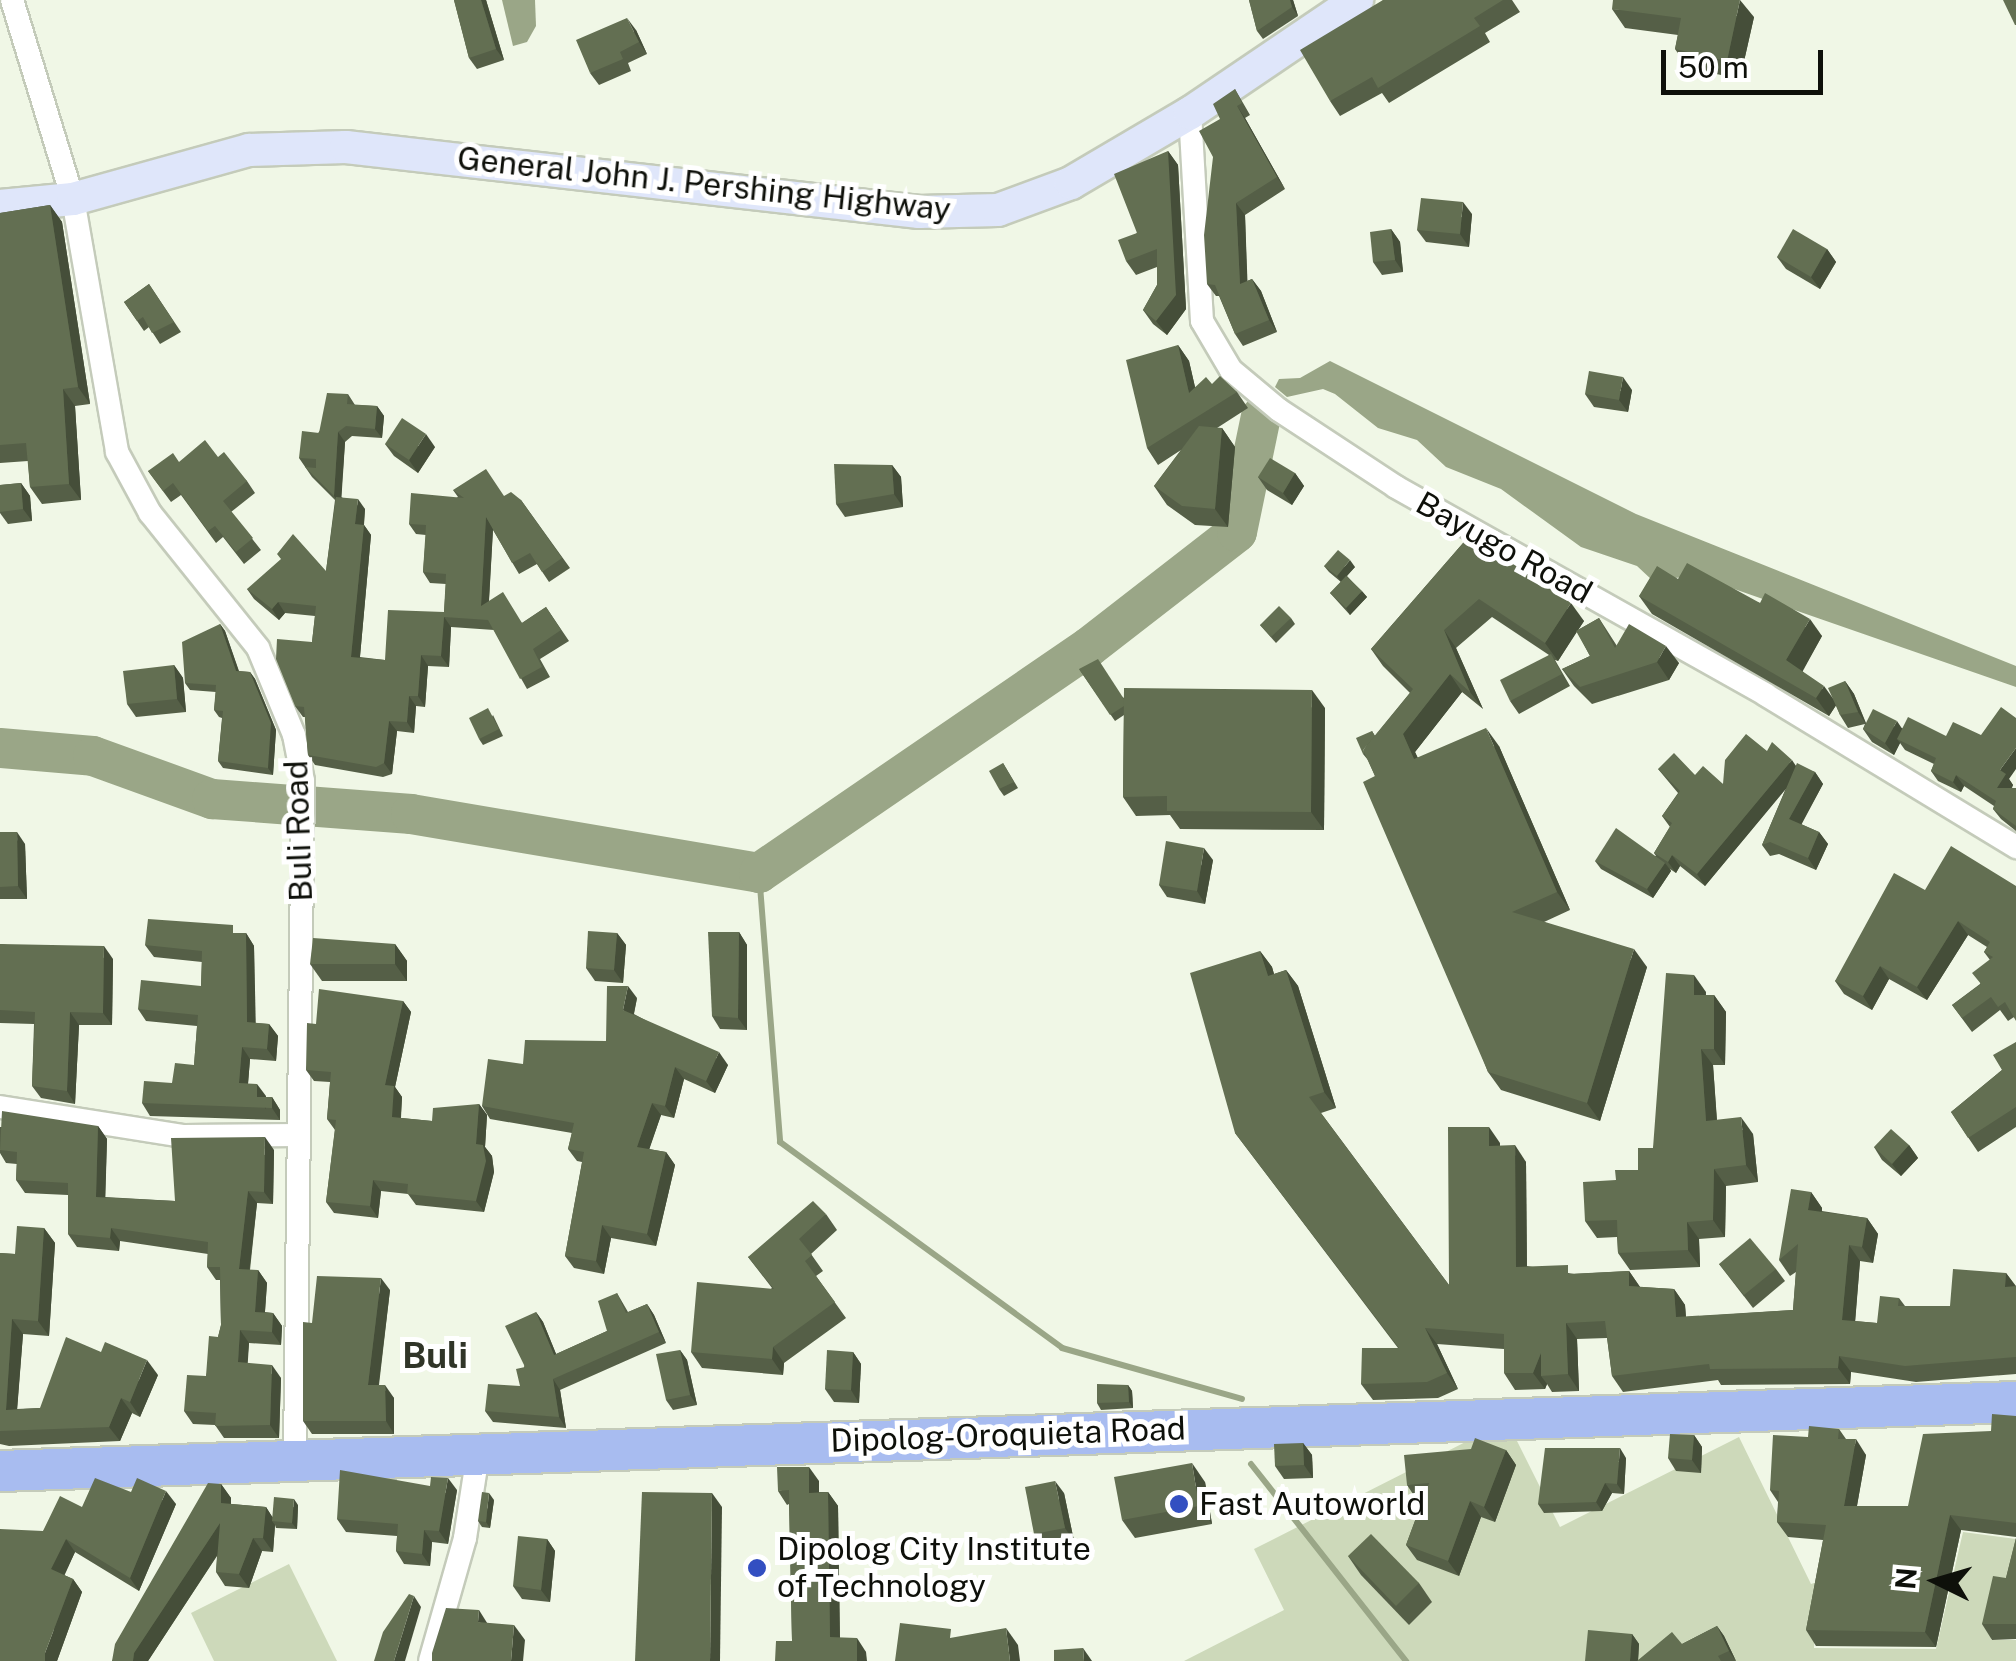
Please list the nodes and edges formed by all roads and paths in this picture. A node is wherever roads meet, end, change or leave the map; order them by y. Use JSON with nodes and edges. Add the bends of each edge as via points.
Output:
{"nodes":[{"id":1,"x":12,"y":0,"type":"edge"},
{"id":2,"x":1357,"y":0,"type":"edge"},
{"id":3,"x":1190,"y":113,"type":"junction"},
{"id":4,"x":73,"y":198,"type":"junction"},
{"id":5,"x":0,"y":206,"type":"edge"},
{"id":6,"x":2016,"y":846,"type":"edge"},
{"id":7,"x":0,"y":1107,"type":"edge"},
{"id":8,"x":299,"y":1135,"type":"junction"},
{"id":9,"x":2016,"y":1402,"type":"edge"},
{"id":10,"x":478,"y":1454,"type":"junction"},
{"id":11,"x":295,"y":1460,"type":"junction"},
{"id":12,"x":0,"y":1471,"type":"edge"},
{"id":13,"x":430,"y":1661,"type":"edge"}],
"edges":[{"from":1,"to":4,"type":"street","name":"Buli Road"},
{"from":2,"to":3,"type":"main road","name":"General John J. Pershing Highway"},
{"from":3,"to":4,"type":"main road","name":"General John J. Pershing Highway","via":[[1035,200],[962,214],[346,147],[249,150]]},
{"from":3,"to":6,"type":"street","name":"Bayugo Road","via":[[1202,321],[1231,370],[1396,487],[1766,695]]},
{"from":4,"to":5,"type":"main road","name":"General John J. Pershing Highway"},
{"from":4,"to":8,"type":"street","name":"Buli Road","via":[[118,452],[150,513],[258,648],[294,735],[304,817]]},
{"from":7,"to":8,"type":"street","via":[[184,1136]]},
{"from":8,"to":11,"type":"street","name":"Buli Road"},
{"from":9,"to":10,"type":"highway","name":"Dipolog-Oroquieta Road"},
{"from":10,"to":11,"type":"highway","name":"Dipolog-Oroquieta Road"},
{"from":10,"to":13,"type":"street","via":[[465,1538]]},
{"from":11,"to":12,"type":"highway","name":"Dipolog-Oroquieta Road"}]}
